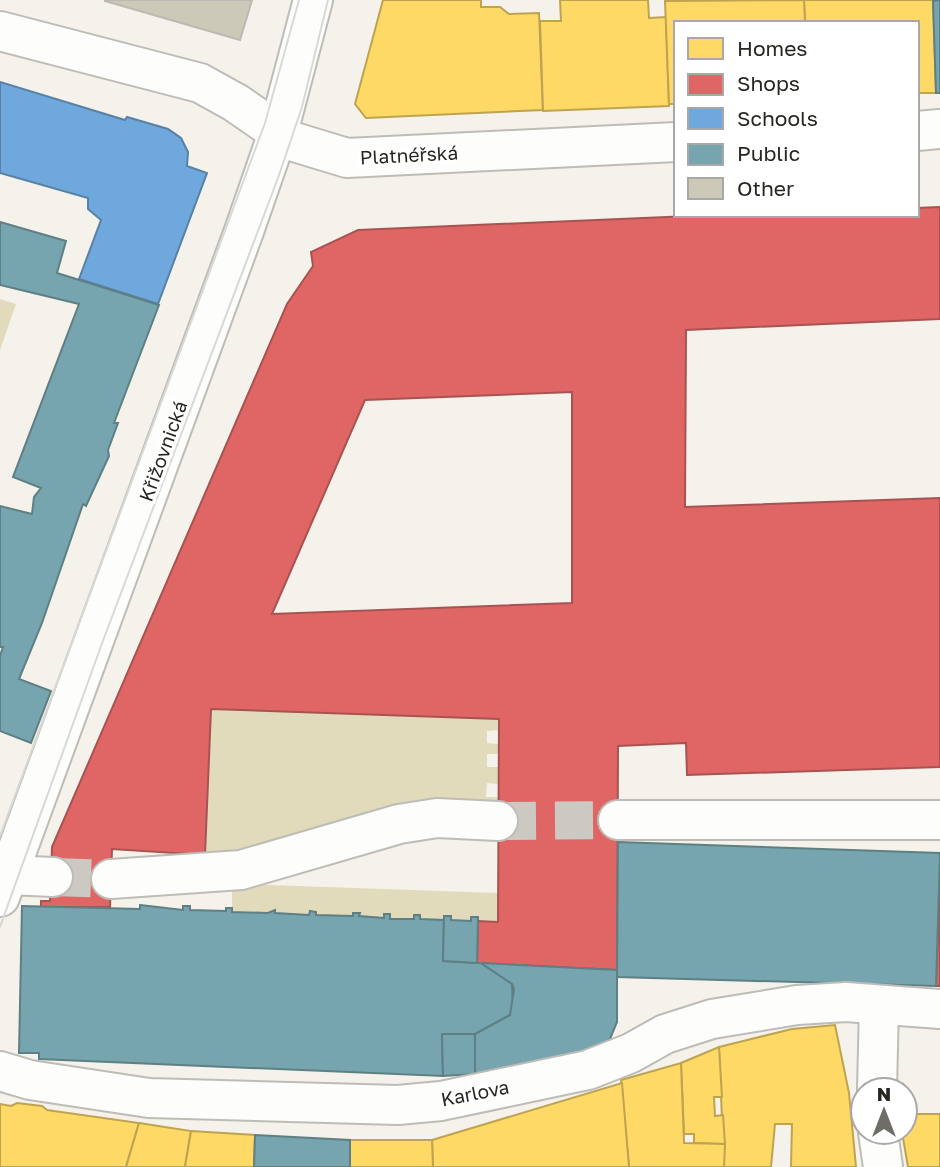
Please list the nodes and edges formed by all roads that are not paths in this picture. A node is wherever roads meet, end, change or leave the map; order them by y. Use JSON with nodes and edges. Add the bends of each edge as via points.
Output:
{"nodes":[{"id":1,"x":313,"y":0,"type":"edge"},
{"id":2,"x":0,"y":32,"type":"edge"},
{"id":3,"x":940,"y":130,"type":"edge"},
{"id":4,"x":919,"y":131,"type":"edge"},
{"id":5,"x":278,"y":133,"type":"junction"},
{"id":6,"x":674,"y":142,"type":"edge"},
{"id":7,"x":618,"y":820,"type":"tunnel mouth"},
{"id":8,"x":940,"y":820,"type":"edge"},
{"id":9,"x":498,"y":821,"type":"tunnel mouth"},
{"id":10,"x":53,"y":877,"type":"tunnel mouth"},
{"id":11,"x":111,"y":879,"type":"tunnel mouth"},
{"id":12,"x":4,"y":886,"type":"edge"},
{"id":13,"x":879,"y":1005,"type":"junction"},
{"id":14,"x":940,"y":1009,"type":"edge"},
{"id":15,"x":0,"y":1071,"type":"edge"},
{"id":16,"x":877,"y":1076,"type":"edge"},
{"id":17,"x":880,"y":1146,"type":"edge"},
{"id":18,"x":883,"y":1167,"type":"edge"}],
"edges":[{"from":1,"to":5,"type":"street","name":"Křižovnická"},
{"from":2,"to":5,"type":"street","name":"Platnéřská","via":[[200,83]]},
{"from":3,"to":4,"type":"street"},
{"from":5,"to":6,"type":"street","name":"Platnéřská","via":[[347,158]]},
{"from":5,"to":12,"type":"street","name":"Křižovnická"},
{"from":7,"to":8,"type":"street"},
{"from":9,"to":11,"type":"street","via":[[437,818],[398,824],[241,870]]},
{"from":10,"to":12,"type":"street"},
{"from":13,"to":14,"type":"street","name":"Karlova"},
{"from":13,"to":15,"type":"street","name":"Karlova","via":[[797,1005],[712,1019],[665,1034],[588,1070],[441,1101],[398,1105],[149,1098],[30,1080]]},
{"from":13,"to":16,"type":"street"},
{"from":17,"to":18,"type":"street"}]}
